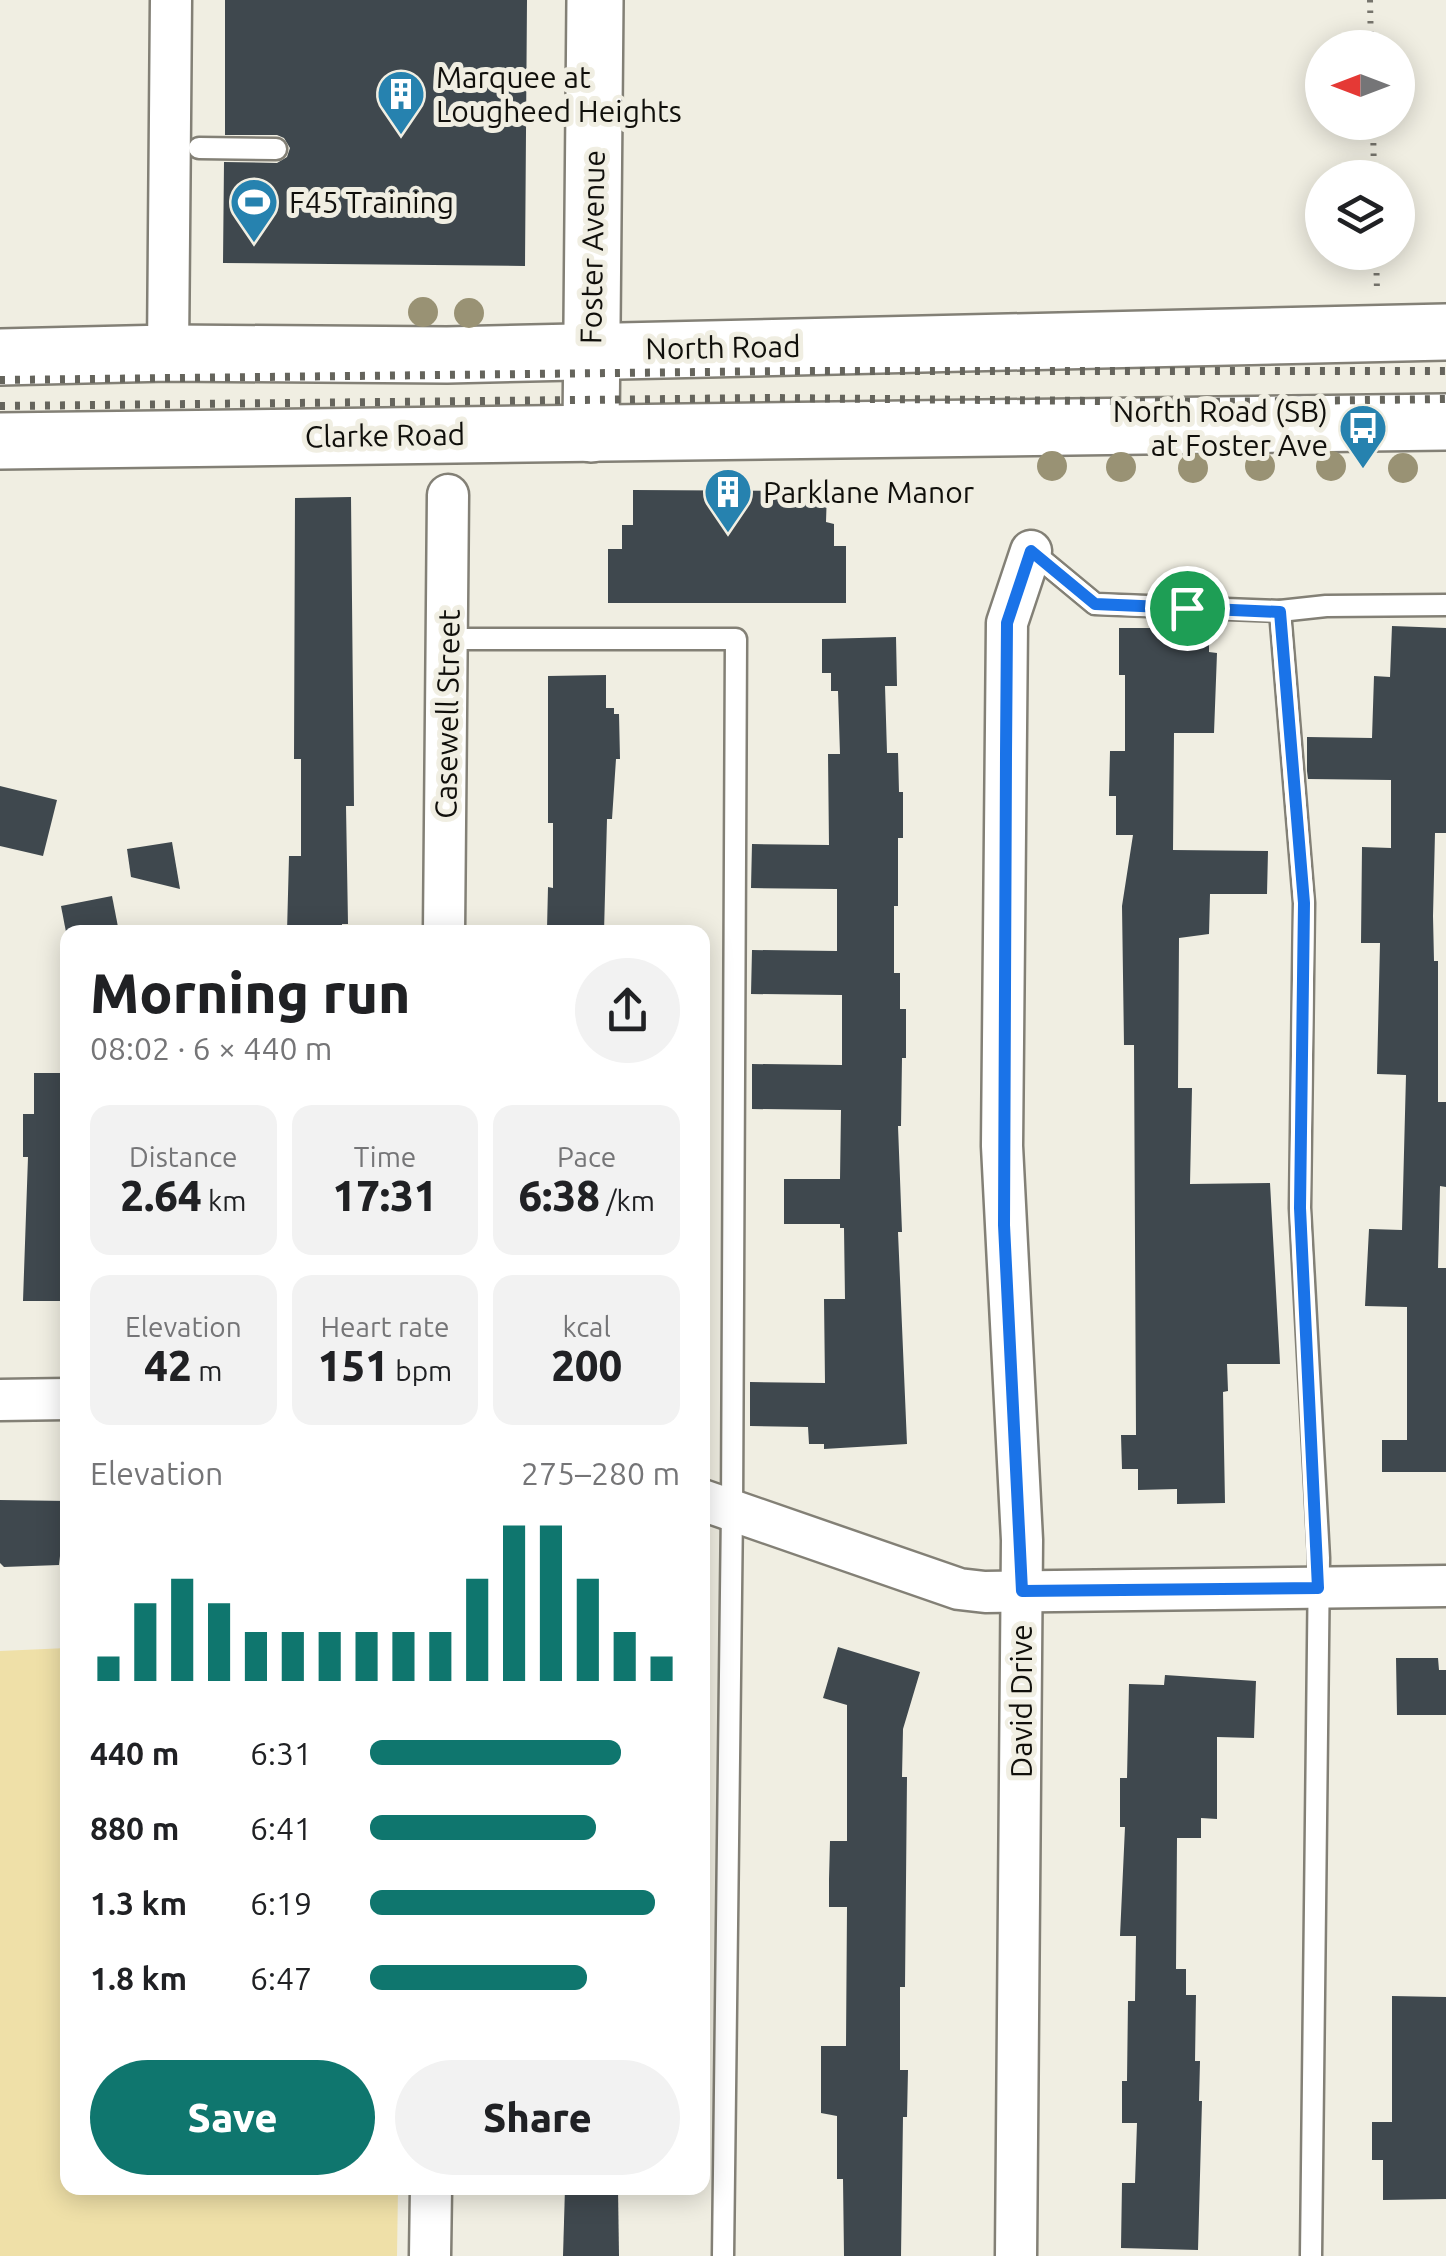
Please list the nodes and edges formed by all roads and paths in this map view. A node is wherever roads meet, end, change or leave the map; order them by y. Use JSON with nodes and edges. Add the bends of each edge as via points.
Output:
{"nodes":[{"id":1,"x":171,"y":0,"type":"edge"},
{"id":2,"x":595,"y":0,"type":"edge"},
{"id":3,"x":1370,"y":0,"type":"edge"},
{"id":4,"x":1371,"y":30,"type":"edge"},
{"id":5,"x":199,"y":148,"type":"dead end"},
{"id":6,"x":276,"y":149,"type":"dead end"},
{"id":7,"x":1446,"y":332,"type":"edge"},
{"id":8,"x":590,"y":350,"type":"junction"},
{"id":9,"x":168,"y":353,"type":"junction"},
{"id":10,"x":0,"y":357,"type":"edge"},
{"id":11,"x":1446,"y":422,"type":"edge"},
{"id":12,"x":590,"y":434,"type":"junction"},
{"id":13,"x":0,"y":441,"type":"edge"},
{"id":14,"x":448,"y":495,"type":"dead end"},
{"id":15,"x":1031,"y":551,"type":"joint"},
{"id":16,"x":1446,"y":605,"type":"edge"},
{"id":17,"x":1280,"y":612,"type":"junction"},
{"id":18,"x":448,"y":638,"type":"junction"},
{"id":19,"x":444,"y":925,"type":"edge"},
{"id":20,"x":60,"y":1398,"type":"edge"},
{"id":21,"x":0,"y":1400,"type":"edge"},
{"id":22,"x":717,"y":1505,"type":"edge"},
{"id":23,"x":1446,"y":1586,"type":"edge"},
{"id":24,"x":1318,"y":1588,"type":"junction"},
{"id":25,"x":1022,"y":1591,"type":"junction"},
{"id":26,"x":431,"y":2195,"type":"edge"},
{"id":27,"x":430,"y":2256,"type":"edge"},
{"id":28,"x":723,"y":2256,"type":"edge"},
{"id":29,"x":1016,"y":2256,"type":"edge"},
{"id":30,"x":1311,"y":2256,"type":"edge"}],
"edges":[{"from":1,"to":9,"type":"street"},
{"from":2,"to":8,"type":"main road","name":"Foster Avenue"},
{"from":3,"to":4,"type":"path"},
{"from":5,"to":6,"type":"lane"},
{"from":7,"to":8,"type":"main road","name":"North Road"},
{"from":8,"to":9,"type":"main road","name":"North Road"},
{"from":8,"to":12,"type":"main road","name":"Foster Avenue"},
{"from":9,"to":10,"type":"main road","name":"North Road"},
{"from":11,"to":12,"type":"main road","name":"Clarke Road"},
{"from":12,"to":13,"type":"main road","name":"Clarke Road"},
{"from":14,"to":18,"type":"street","name":"Casewell Street"},
{"from":15,"to":17,"type":"lane","via":[[1095,604]]},
{"from":15,"to":25,"type":"street","name":"David Drive","via":[[1007,623],[1006,662],[1003,1186]]},
{"from":16,"to":17,"type":"lane"},
{"from":17,"to":24,"type":"lane","via":[[1304,903],[1300,1208]]},
{"from":18,"to":19,"type":"street","name":"Casewell Street"},
{"from":18,"to":22,"type":"lane","via":[[736,638]]},
{"from":20,"to":21,"type":"street"},
{"from":22,"to":25,"type":"street","via":[[959,1590]]},
{"from":22,"to":28,"type":"lane"},
{"from":23,"to":24,"type":"street"},
{"from":24,"to":25,"type":"street"},
{"from":24,"to":30,"type":"lane"},
{"from":25,"to":29,"type":"street","name":"David Drive"},
{"from":26,"to":27,"type":"street"}]}
